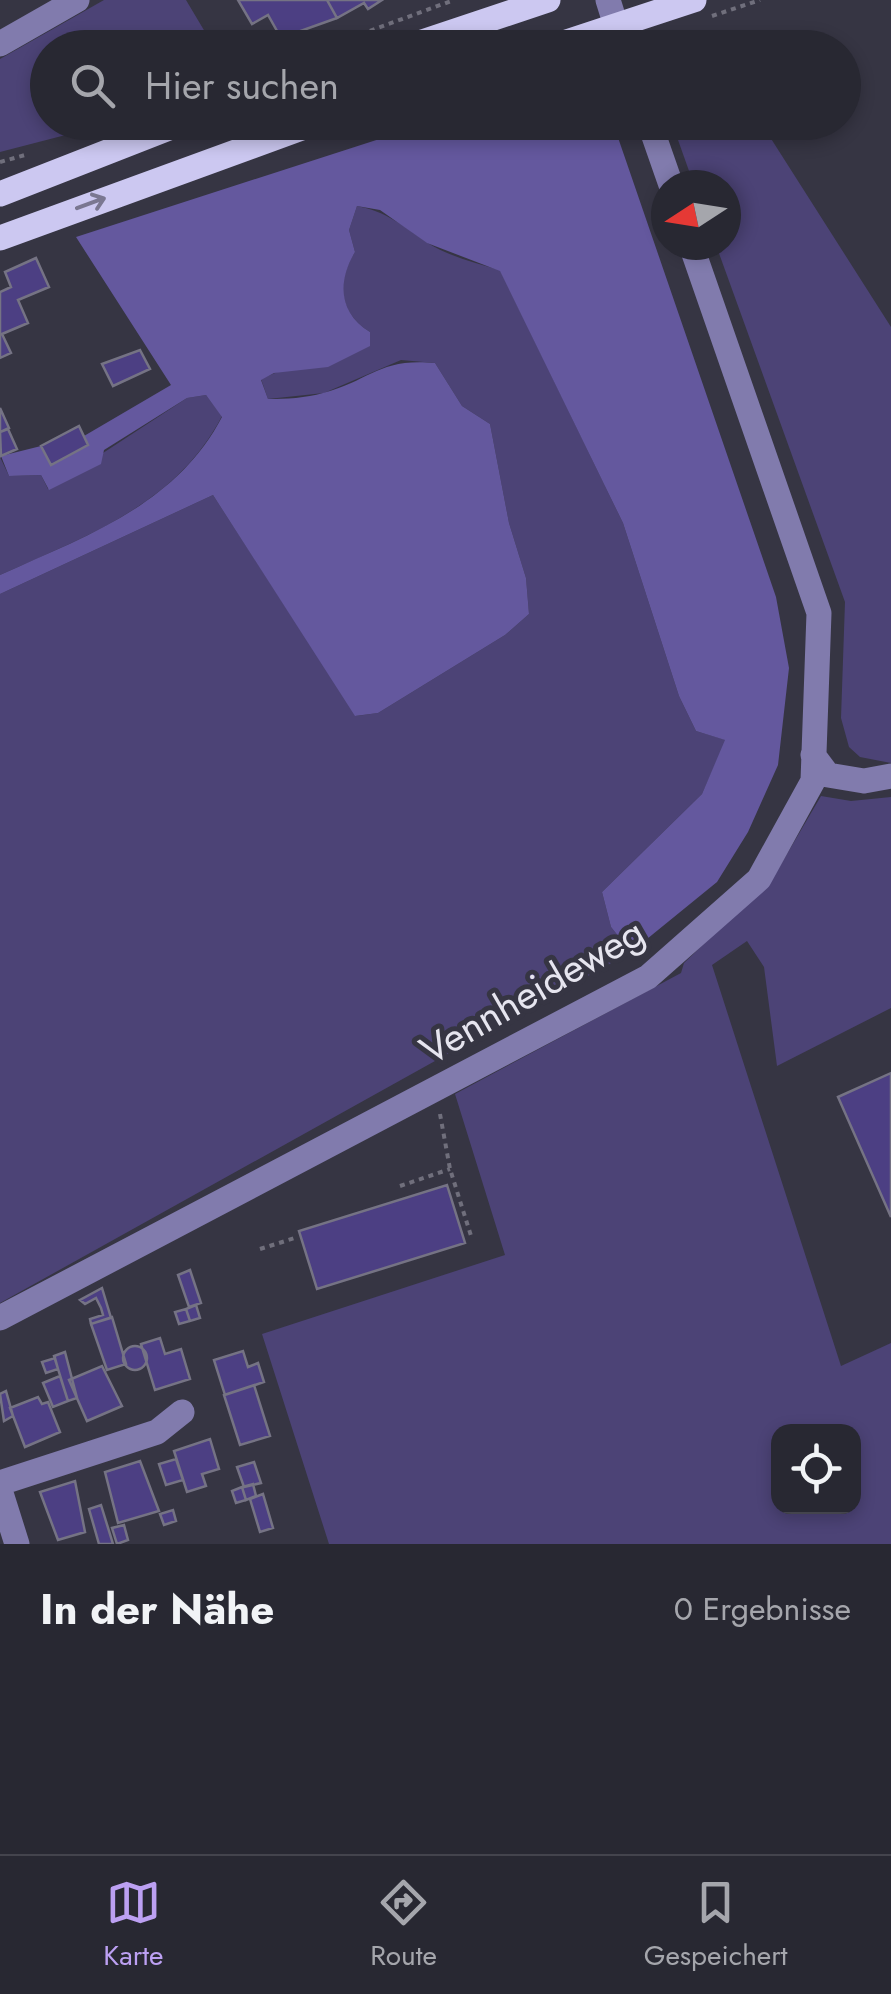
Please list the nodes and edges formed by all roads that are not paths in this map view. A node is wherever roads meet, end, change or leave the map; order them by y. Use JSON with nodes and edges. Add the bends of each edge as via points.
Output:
{"nodes":[{"id":1,"x":77,"y":0,"type":"edge"},
{"id":2,"x":548,"y":0,"type":"edge"},
{"id":3,"x":608,"y":0,"type":"edge"},
{"id":4,"x":694,"y":0,"type":"edge"},
{"id":5,"x":458,"y":30,"type":"edge"},
{"id":6,"x":618,"y":30,"type":"edge"},
{"id":7,"x":632,"y":30,"type":"edge"},
{"id":8,"x":0,"y":44,"type":"edge"},
{"id":9,"x":138,"y":140,"type":"edge"},
{"id":10,"x":269,"y":140,"type":"edge"},
{"id":11,"x":655,"y":140,"type":"edge"},
{"id":12,"x":666,"y":170,"type":"edge"},
{"id":13,"x":0,"y":194,"type":"edge"},
{"id":14,"x":0,"y":238,"type":"edge"},
{"id":15,"x":697,"y":260,"type":"edge"},
{"id":16,"x":814,"y":755,"type":"junction"},
{"id":17,"x":891,"y":776,"type":"edge"},
{"id":18,"x":0,"y":1318,"type":"edge"},
{"id":19,"x":182,"y":1412,"type":"dead end"},
{"id":20,"x":0,"y":1486,"type":"edge"},
{"id":21,"x":17,"y":1544,"type":"edge"}],
"edges":[{"from":1,"to":8,"type":"street"},
{"from":2,"to":5,"type":"main road"},
{"from":3,"to":6,"type":"street"},
{"from":4,"to":7,"type":"main road"},
{"from":9,"to":13,"type":"main road"},
{"from":14,"to":10,"type":"main road","one_way":true},
{"from":11,"to":12,"type":"street"},
{"from":15,"to":16,"type":"street","name":"Vennheideweg","via":[[819,613]]},
{"from":16,"to":17,"type":"street","via":[[828,775],[864,781]]},
{"from":16,"to":18,"type":"street","name":"Vennheideweg","via":[[812,782],[759,879],[648,977]]},
{"from":19,"to":20,"type":"street","via":[[157,1432]]},
{"from":20,"to":21,"type":"street"}]}
